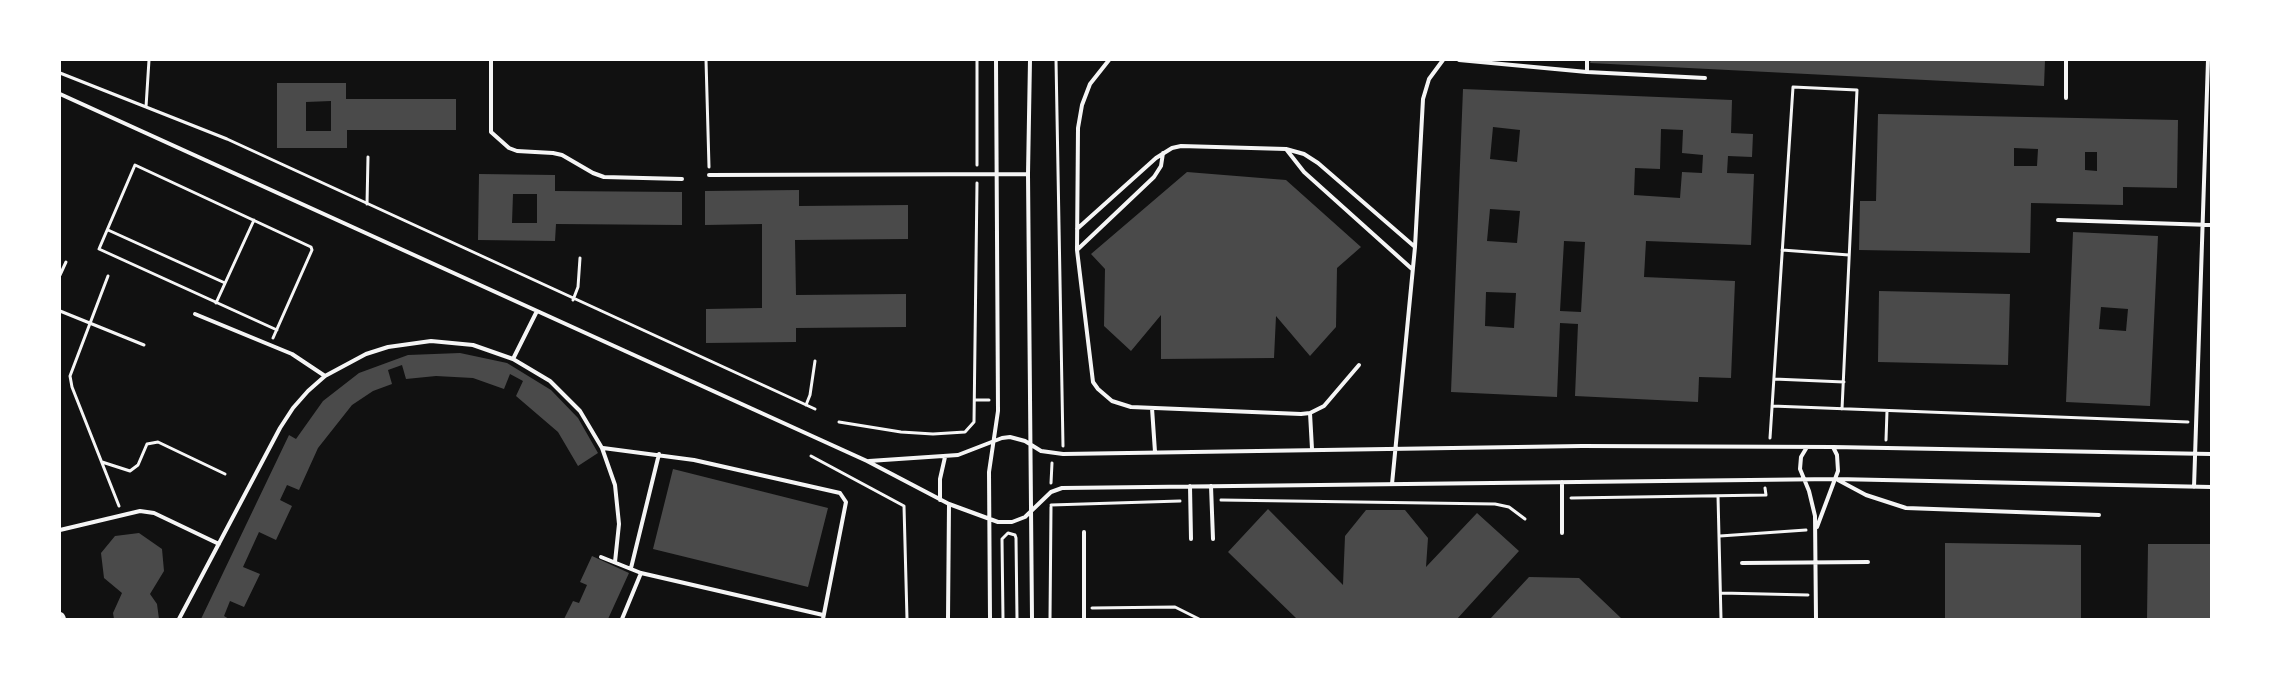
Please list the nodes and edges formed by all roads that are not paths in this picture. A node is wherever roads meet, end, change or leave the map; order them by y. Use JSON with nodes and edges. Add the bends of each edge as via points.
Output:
{"nodes":[{"id":1,"x":491,"y":60,"type":"edge"},
{"id":2,"x":996,"y":60,"type":"edge"},
{"id":3,"x":1030,"y":60,"type":"edge"},
{"id":4,"x":1109,"y":60,"type":"edge"},
{"id":5,"x":1443,"y":60,"type":"edge"},
{"id":6,"x":1459,"y":60,"type":"edge"},
{"id":7,"x":1587,"y":60,"type":"edge"},
{"id":8,"x":2066,"y":60,"type":"edge"},
{"id":9,"x":2208,"y":60,"type":"edge"},
{"id":10,"x":1586,"y":72,"type":"junction"},
{"id":11,"x":1705,"y":78,"type":"dead end"},
{"id":12,"x":60,"y":94,"type":"edge"},
{"id":13,"x":2066,"y":98,"type":"dead end"},
{"id":14,"x":1286,"y":149,"type":"junction"},
{"id":15,"x":1163,"y":153,"type":"junction"},
{"id":16,"x":996,"y":174,"type":"junction"},
{"id":17,"x":1028,"y":174,"type":"junction"},
{"id":18,"x":709,"y":175,"type":"road end"},
{"id":19,"x":682,"y":179,"type":"dead end"},
{"id":20,"x":2058,"y":220,"type":"dead end"},
{"id":21,"x":2202,"y":225,"type":"junction"},
{"id":22,"x":2211,"y":225,"type":"edge"},
{"id":23,"x":1076,"y":229,"type":"junction"},
{"id":24,"x":1415,"y":247,"type":"junction"},
{"id":25,"x":1077,"y":250,"type":"junction"},
{"id":26,"x":1412,"y":269,"type":"junction"},
{"id":27,"x":537,"y":311,"type":"junction"},
{"id":28,"x":195,"y":314,"type":"dead end"},
{"id":29,"x":514,"y":359,"type":"junction"},
{"id":30,"x":1359,"y":365,"type":"dead end"},
{"id":31,"x":326,"y":376,"type":"junction"},
{"id":32,"x":1152,"y":408,"type":"junction"},
{"id":33,"x":1310,"y":413,"type":"junction"},
{"id":34,"x":995,"y":440,"type":"junction"},
{"id":35,"x":1030,"y":445,"type":"junction"},
{"id":36,"x":1807,"y":447,"type":"junction"},
{"id":37,"x":1833,"y":447,"type":"junction"},
{"id":38,"x":602,"y":448,"type":"junction"},
{"id":39,"x":1397,"y":448,"type":"junction"},
{"id":40,"x":1312,"y":449,"type":"junction"},
{"id":41,"x":1155,"y":452,"type":"junction"},
{"id":42,"x":659,"y":454,"type":"junction"},
{"id":43,"x":2195,"y":454,"type":"junction"},
{"id":44,"x":2211,"y":454,"type":"edge"},
{"id":45,"x":945,"y":457,"type":"junction"},
{"id":46,"x":867,"y":461,"type":"junction"},
{"id":47,"x":1804,"y":479,"type":"junction"},
{"id":48,"x":1836,"y":479,"type":"junction"},
{"id":49,"x":1562,"y":482,"type":"junction"},
{"id":50,"x":1392,"y":484,"type":"junction"},
{"id":51,"x":1190,"y":486,"type":"junction"},
{"id":52,"x":1211,"y":486,"type":"junction"},
{"id":53,"x":2194,"y":487,"type":"junction"},
{"id":54,"x":2211,"y":487,"type":"edge"},
{"id":55,"x":940,"y":500,"type":"junction"},
{"id":56,"x":949,"y":504,"type":"junction"},
{"id":57,"x":1030,"y":513,"type":"junction"},
{"id":58,"x":2099,"y":514,"type":"dead end"},
{"id":59,"x":990,"y":520,"type":"junction"},
{"id":60,"x":1816,"y":529,"type":"junction"},
{"id":61,"x":60,"y":530,"type":"edge"},
{"id":62,"x":1084,"y":532,"type":"dead end"},
{"id":63,"x":1562,"y":533,"type":"dead end"},
{"id":64,"x":1192,"y":539,"type":"dead end"},
{"id":65,"x":1213,"y":539,"type":"dead end"},
{"id":66,"x":219,"y":544,"type":"junction"},
{"id":67,"x":601,"y":557,"type":"dead end"},
{"id":68,"x":615,"y":562,"type":"junction"},
{"id":69,"x":1868,"y":562,"type":"dead end"},
{"id":70,"x":1742,"y":563,"type":"dead end"},
{"id":71,"x":1816,"y":563,"type":"junction"},
{"id":72,"x":631,"y":568,"type":"junction"},
{"id":73,"x":641,"y":573,"type":"junction"},
{"id":74,"x":823,"y":617,"type":"edge"},
{"id":75,"x":180,"y":619,"type":"edge"},
{"id":76,"x":622,"y":619,"type":"edge"},
{"id":77,"x":948,"y":619,"type":"edge"},
{"id":78,"x":990,"y":619,"type":"edge"},
{"id":79,"x":1032,"y":619,"type":"edge"},
{"id":80,"x":1084,"y":619,"type":"edge"},
{"id":81,"x":1816,"y":619,"type":"edge"}],
"edges":[{"from":1,"to":19,"type":"lane","via":[[491,132],[502,144],[517,151],[562,155],[604,177]]},
{"from":2,"to":16,"type":"lane"},
{"from":3,"to":17,"type":"lane"},
{"from":4,"to":23,"type":"lane","via":[[1090,84],[1080,113]]},
{"from":5,"to":24,"type":"lane","via":[[1429,79],[1424,98]]},
{"from":6,"to":10,"type":"lane"},
{"from":7,"to":10,"type":"lane"},
{"from":8,"to":13,"type":"lane"},
{"from":9,"to":21,"type":"lane"},
{"from":10,"to":11,"type":"lane"},
{"from":12,"to":27,"type":"lane"},
{"from":14,"to":15,"type":"lane","via":[[1181,146]]},
{"from":14,"to":24,"type":"lane","via":[[1304,154],[1318,163]]},
{"from":14,"to":26,"type":"lane","via":[[1304,172]]},
{"from":15,"to":23,"type":"lane"},
{"from":15,"to":25,"type":"lane","via":[[1161,166],[1154,177]]},
{"from":16,"to":17,"type":"lane"},
{"from":16,"to":18,"type":"lane"},
{"from":16,"to":34,"type":"lane","via":[[998,410]]},
{"from":17,"to":35,"type":"lane"},
{"from":20,"to":21,"type":"lane"},
{"from":21,"to":22,"type":"lane"},
{"from":21,"to":43,"type":"lane"},
{"from":23,"to":25,"type":"lane"},
{"from":24,"to":26,"type":"lane"},
{"from":25,"to":32,"type":"lane","via":[[1093,382],[1112,401],[1131,407]]},
{"from":26,"to":39,"type":"lane"},
{"from":27,"to":29,"type":"lane"},
{"from":27,"to":46,"type":"lane"},
{"from":28,"to":31,"type":"lane","via":[[306,361]]},
{"from":29,"to":31,"type":"lane","via":[[473,346],[431,341],[388,347],[366,354]]},
{"from":29,"to":38,"type":"lane","via":[[550,382],[580,411]]},
{"from":30,"to":33,"type":"lane","via":[[1324,406]]},
{"from":31,"to":66,"type":"lane","via":[[303,397],[280,428]]},
{"from":32,"to":33,"type":"lane"},
{"from":32,"to":41,"type":"lane"},
{"from":33,"to":40,"type":"lane"},
{"from":34,"to":35,"type":"lane","via":[[1017,438]]},
{"from":34,"to":45,"type":"lane","via":[[970,452]]},
{"from":34,"to":59,"type":"lane","via":[[989,472]]},
{"from":35,"to":41,"type":"lane","via":[[1046,452],[1063,454]]},
{"from":35,"to":57,"type":"lane"},
{"from":36,"to":37,"type":"lane"},
{"from":36,"to":39,"type":"lane"},
{"from":36,"to":47,"type":"lane","via":[[1800,462]]},
{"from":37,"to":43,"type":"lane"},
{"from":37,"to":48,"type":"lane","via":[[1838,463]]},
{"from":38,"to":42,"type":"lane"},
{"from":38,"to":68,"type":"lane","via":[[618,504]]},
{"from":39,"to":40,"type":"lane"},
{"from":39,"to":50,"type":"lane"},
{"from":40,"to":41,"type":"lane"},
{"from":42,"to":72,"type":"lane"},
{"from":42,"to":74,"type":"lane","via":[[844,496],[846,502]]},
{"from":43,"to":44,"type":"lane"},
{"from":43,"to":53,"type":"lane"},
{"from":45,"to":46,"type":"lane"},
{"from":45,"to":55,"type":"lane"},
{"from":46,"to":55,"type":"lane"},
{"from":47,"to":48,"type":"lane"},
{"from":47,"to":49,"type":"lane"},
{"from":47,"to":60,"type":"lane","via":[[1813,504]]},
{"from":48,"to":53,"type":"lane"},
{"from":48,"to":58,"type":"lane","via":[[1866,495],[1906,508]]},
{"from":48,"to":60,"type":"lane"},
{"from":49,"to":50,"type":"lane"},
{"from":49,"to":63,"type":"lane"},
{"from":50,"to":52,"type":"lane"},
{"from":51,"to":52,"type":"lane"},
{"from":51,"to":57,"type":"lane","via":[[1062,488],[1051,492]]},
{"from":51,"to":64,"type":"lane"},
{"from":52,"to":65,"type":"lane"},
{"from":53,"to":54,"type":"lane"},
{"from":55,"to":56,"type":"lane"},
{"from":56,"to":59,"type":"lane"},
{"from":56,"to":77,"type":"lane"},
{"from":57,"to":59,"type":"lane","via":[[1012,522]]},
{"from":57,"to":79,"type":"lane"},
{"from":59,"to":78,"type":"lane"},
{"from":60,"to":71,"type":"lane"},
{"from":61,"to":66,"type":"lane","via":[[140,510],[154,513]]},
{"from":62,"to":80,"type":"lane"},
{"from":66,"to":75,"type":"lane"},
{"from":67,"to":68,"type":"lane"},
{"from":68,"to":72,"type":"lane"},
{"from":69,"to":71,"type":"lane"},
{"from":70,"to":71,"type":"lane"},
{"from":71,"to":81,"type":"lane"},
{"from":72,"to":73,"type":"lane"},
{"from":73,"to":74,"type":"lane"},
{"from":73,"to":76,"type":"lane"}]}
